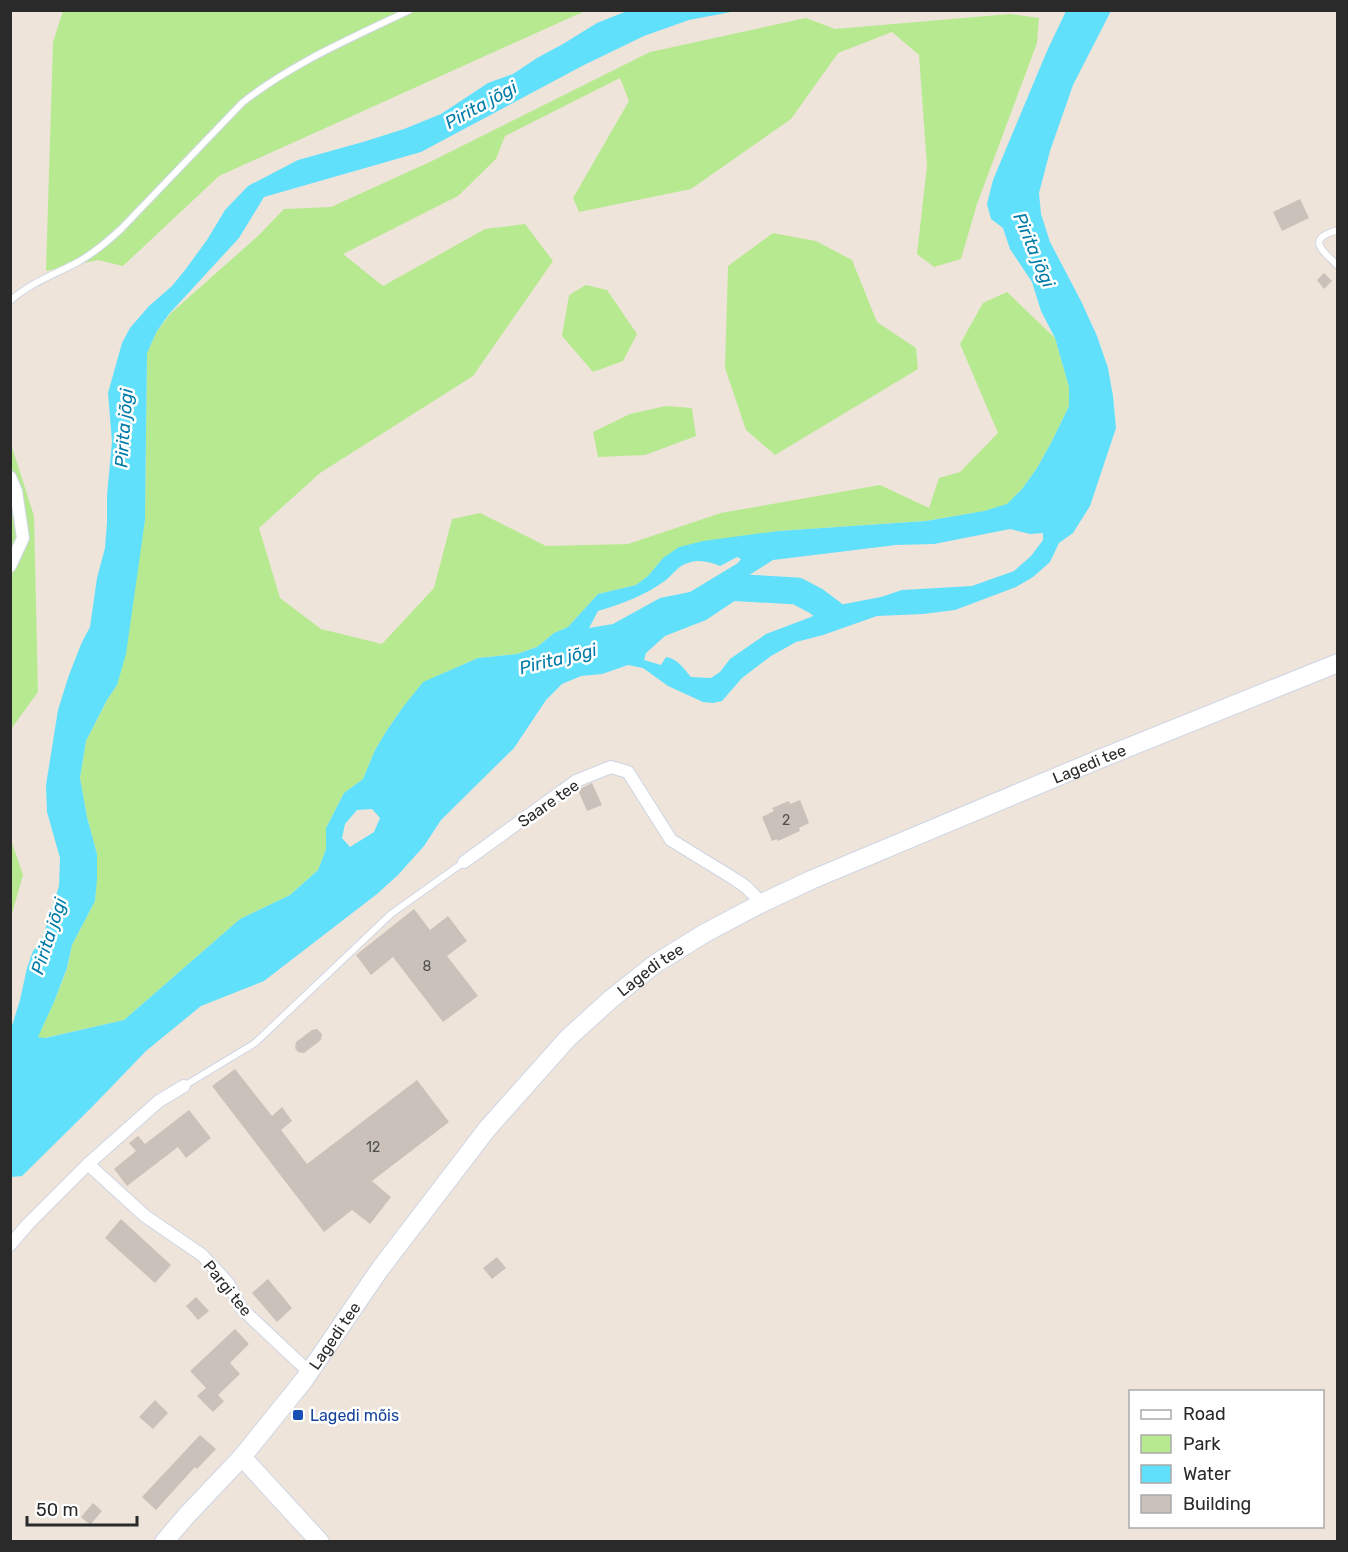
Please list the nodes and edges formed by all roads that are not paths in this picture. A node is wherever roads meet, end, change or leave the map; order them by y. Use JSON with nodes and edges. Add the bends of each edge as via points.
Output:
{"nodes":[{"id":1,"x":410,"y":10,"type":"edge"},
{"id":2,"x":1338,"y":230,"type":"edge"},
{"id":3,"x":1338,"y":266,"type":"edge"},
{"id":4,"x":10,"y":301,"type":"edge"},
{"id":5,"x":10,"y":477,"type":"edge"},
{"id":6,"x":10,"y":566,"type":"edge"},
{"id":7,"x":1338,"y":663,"type":"edge"},
{"id":8,"x":464,"y":862,"type":"joint"},
{"id":9,"x":762,"y":903,"type":"junction"},
{"id":10,"x":184,"y":1086,"type":"joint"},
{"id":11,"x":87,"y":1164,"type":"junction"},
{"id":12,"x":10,"y":1245,"type":"edge"},
{"id":13,"x":309,"y":1372,"type":"junction"},
{"id":14,"x":242,"y":1457,"type":"junction"},
{"id":15,"x":164,"y":1542,"type":"edge"},
{"id":16,"x":320,"y":1542,"type":"edge"}],
"edges":[{"from":1,"to":4,"type":"lane","via":[[305,61],[262,87],[105,243]]},
{"from":2,"to":3,"type":"lane","via":[[1323,234],[1319,242]]},
{"from":5,"to":6,"type":"street","via":[[23,538]]},
{"from":7,"to":9,"type":"street","name":"Lagedi tee","via":[[1102,758]]},
{"from":8,"to":9,"type":"street","name":"Saare tee","via":[[576,781],[611,767],[628,772],[671,840],[741,884]]},
{"from":8,"to":10,"type":"lane","via":[[392,915],[255,1043]]},
{"from":9,"to":13,"type":"street","name":"Lagedi tee","via":[[655,964],[568,1038],[451,1176]]},
{"from":10,"to":11,"type":"street","via":[[159,1101]]},
{"from":11,"to":12,"type":"street"},
{"from":11,"to":13,"type":"street","name":"Pargi tee","via":[[146,1216],[201,1255],[228,1283],[241,1308]]},
{"from":13,"to":14,"type":"street","name":"Lagedi tee"},
{"from":14,"to":15,"type":"street","name":"Lagedi tee"},
{"from":14,"to":16,"type":"street"}]}
